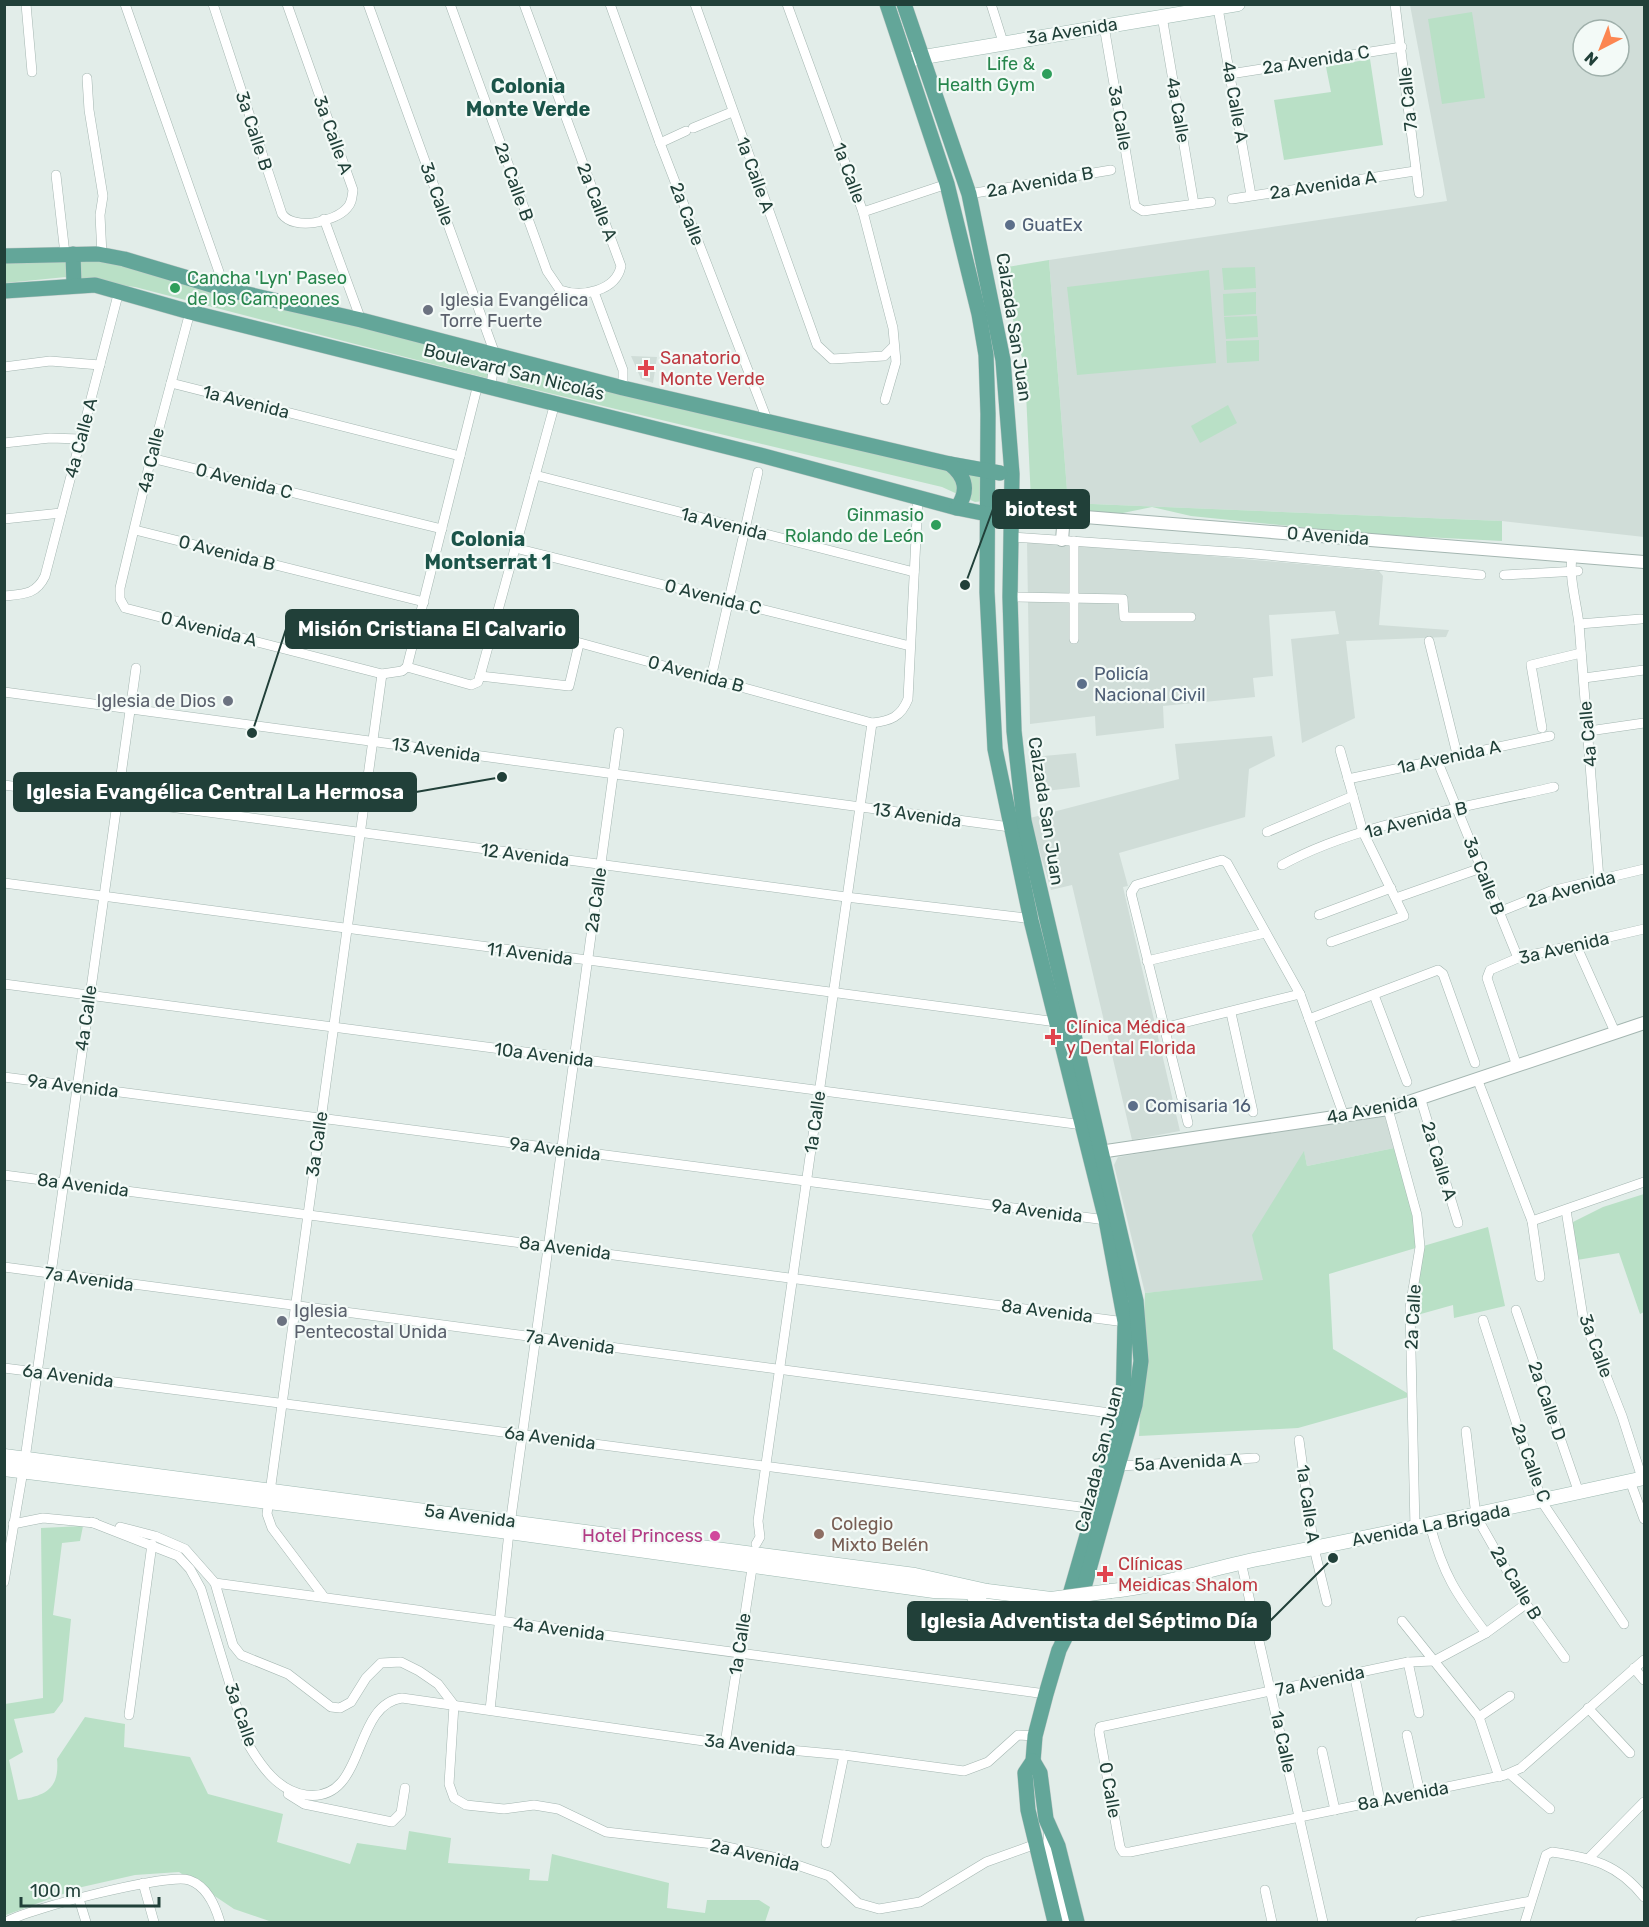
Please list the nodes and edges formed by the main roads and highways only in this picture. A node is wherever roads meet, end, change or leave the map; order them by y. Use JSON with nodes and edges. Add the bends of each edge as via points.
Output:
{"nodes":[{"id":1,"x":887,"y":4,"type":"edge"},
{"id":2,"x":904,"y":4,"type":"edge"},
{"id":3,"x":1238,"y":4,"type":"edge"},
{"id":4,"x":923,"y":57,"type":"junction"},
{"id":5,"x":907,"y":60,"type":"junction"},
{"id":6,"x":69,"y":254,"type":"junction"},
{"id":7,"x":4,"y":256,"type":"edge"},
{"id":8,"x":74,"y":285,"type":"junction"},
{"id":9,"x":4,"y":291,"type":"edge"},
{"id":10,"x":950,"y":464,"type":"junction"},
{"id":11,"x":990,"y":472,"type":"junction"},
{"id":12,"x":1012,"y":474,"type":"junction"},
{"id":13,"x":957,"y":508,"type":"junction"},
{"id":14,"x":1011,"y":511,"type":"junction"},
{"id":15,"x":987,"y":514,"type":"junction"},
{"id":16,"x":995,"y":749,"type":"junction"},
{"id":17,"x":1022,"y":801,"type":"junction"},
{"id":18,"x":1038,"y":918,"type":"junction"},
{"id":19,"x":1089,"y":1122,"type":"junction"},
{"id":20,"x":1096,"y":1153,"type":"junction"},
{"id":21,"x":1129,"y":1408,"type":"junction"},
{"id":22,"x":4,"y":1456,"type":"edge"},
{"id":23,"x":23,"y":1465,"type":"junction"},
{"id":24,"x":4,"y":1469,"type":"edge"},
{"id":25,"x":1639,"y":1479,"type":"edge"},
{"id":26,"x":934,"y":1585,"type":"junction"},
{"id":27,"x":1071,"y":1589,"type":"junction"},
{"id":28,"x":1112,"y":1591,"type":"joint"},
{"id":29,"x":1063,"y":1623,"type":"junction"},
{"id":30,"x":1059,"y":1650,"type":"junction"},
{"id":31,"x":1033,"y":1761,"type":"junction"},
{"id":32,"x":1051,"y":1833,"type":"junction"},
{"id":33,"x":1056,"y":1923,"type":"edge"},
{"id":34,"x":1068,"y":1923,"type":"edge"},
{"id":35,"x":1077,"y":1923,"type":"edge"}],
"edges":[{"from":1,"to":5,"type":"main road","name":"Calzada San Juan"},
{"from":2,"to":4,"type":"main road","name":"Calzada San Juan"},
{"from":3,"to":4,"type":"main road","name":"3a Avenida"},
{"from":4,"to":5,"type":"main road","name":"3a Avenida"},
{"from":4,"to":12,"type":"main road","name":"Calzada San Juan","via":[[969,194],[1003,360]]},
{"from":5,"to":11,"type":"main road","name":"Calzada San Juan","via":[[947,184],[979,314],[986,355]]},
{"from":6,"to":7,"type":"main road","name":"Boulevard San Nicolás"},
{"from":6,"to":8,"type":"main road"},
{"from":6,"to":10,"type":"main road","name":"Boulevard San Nicolás","via":[[102,255],[623,388]]},
{"from":8,"to":9,"type":"main road","name":"Boulevard San Nicolás"},
{"from":8,"to":13,"type":"main road","name":"Boulevard San Nicolás","via":[[119,291]]},
{"from":10,"to":11,"type":"main road","name":"Boulevard San Nicolás"},
{"from":10,"to":13,"type":"main road","via":[[964,479],[965,490]]},
{"from":11,"to":12,"type":"main road","name":"Boulevard San Nicolás"},
{"from":11,"to":15,"type":"main road","name":"Calzada San Juan"},
{"from":12,"to":14,"type":"main road","name":"Calzada San Juan"},
{"from":13,"to":15,"type":"main road","name":"Boulevard San Nicolás"},
{"from":14,"to":15,"type":"main road","name":"Boulevard San Nicolás"},
{"from":14,"to":17,"type":"main road","name":"Calzada San Juan","via":[[1014,731]]},
{"from":15,"to":16,"type":"main road","name":"Calzada San Juan"},
{"from":16,"to":17,"type":"main road","via":[[1004,760],[1012,795]]},
{"from":16,"to":18,"type":"main road","name":"Calzada San Juan","via":[[1010,827]]},
{"from":17,"to":18,"type":"main road","name":"Calzada San Juan"},
{"from":18,"to":19,"type":"main road","name":"Calzada San Juan"},
{"from":18,"to":19,"type":"main road","name":"Calzada San Juan","via":[[1057,1022],[1077,1100]]},
{"from":19,"to":20,"type":"main road","name":"Calzada San Juan"},
{"from":20,"to":21,"type":"main road","name":"Calzada San Juan","via":[[1125,1322]]},
{"from":20,"to":21,"type":"main road","name":"Calzada San Juan","via":[[1137,1301],[1141,1361]]},
{"from":21,"to":27,"type":"main road","name":"Calzada San Juan"},
{"from":21,"to":30,"type":"main road","name":"Calzada San Juan","via":[[1120,1466],[1076,1616]]},
{"from":22,"to":23,"type":"main road","name":"5a Avenida"},
{"from":23,"to":24,"type":"main road","name":"5a Avenida"},
{"from":23,"to":26,"type":"main road","name":"5a Avenida","via":[[754,1555]]},
{"from":25,"to":28,"type":"main road","name":"Avenida La Brigada","via":[[1241,1562],[1162,1584]]},
{"from":26,"to":27,"type":"main road","name":"5a Avenida","via":[[1031,1595],[1059,1595]]},
{"from":26,"to":28,"type":"main road","name":"5a Avenida","bridge":true,"via":[[1051,1599]]},
{"from":26,"to":29,"type":"main road","name":"5a Avenida","via":[[1054,1610]]},
{"from":27,"to":29,"type":"main road","name":"Calzada San Juan"},
{"from":29,"to":30,"type":"main road","name":"Calzada San Juan"},
{"from":30,"to":31,"type":"main road","name":"Calzada San Juan","via":[[1035,1736]]},
{"from":31,"to":32,"type":"main road","name":"Calzada San Juan","via":[[1040,1773],[1041,1800]]},
{"from":31,"to":33,"type":"main road","name":"Calzada San Juan","via":[[1025,1773],[1025,1789]]},
{"from":32,"to":34,"type":"main road","via":[[1050,1848]]},
{"from":32,"to":35,"type":"main road","name":"Calzada San Juan","via":[[1058,1846]]}]}
